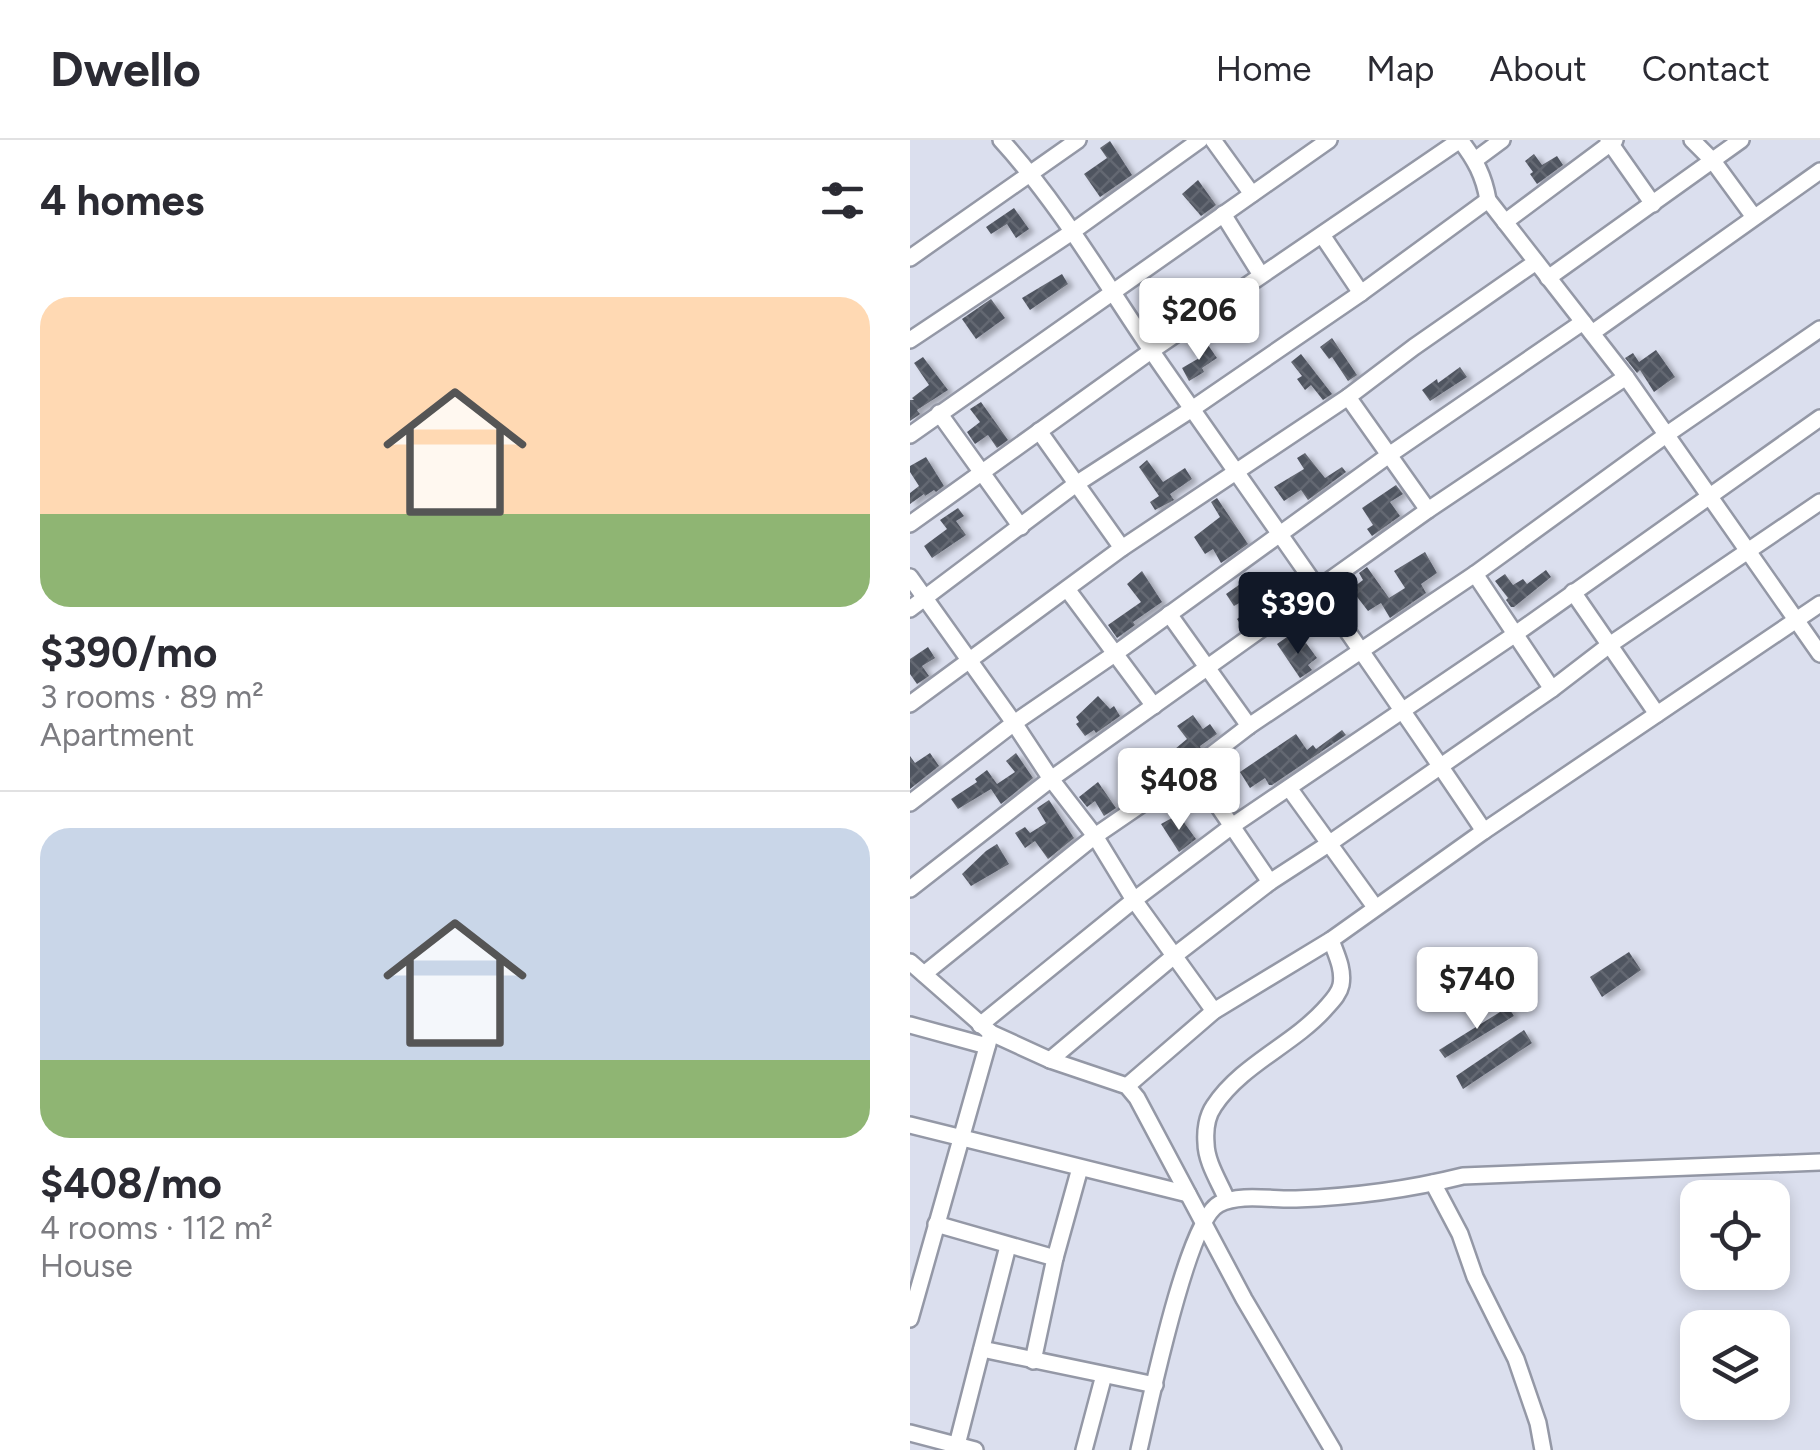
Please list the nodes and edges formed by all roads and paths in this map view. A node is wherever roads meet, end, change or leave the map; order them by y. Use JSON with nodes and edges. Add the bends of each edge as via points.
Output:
{"nodes":[{"id":1,"x":1001,"y":140,"type":"edge"},
{"id":2,"x":1078,"y":140,"type":"edge"},
{"id":3,"x":1200,"y":140,"type":"edge"},
{"id":4,"x":1212,"y":140,"type":"edge"},
{"id":5,"x":1329,"y":140,"type":"edge"},
{"id":6,"x":1460,"y":140,"type":"edge"},
{"id":7,"x":1502,"y":140,"type":"edge"},
{"id":8,"x":1692,"y":140,"type":"edge"},
{"id":9,"x":1741,"y":140,"type":"edge"},
{"id":10,"x":1611,"y":141,"type":"edge"},
{"id":11,"x":1475,"y":160,"type":"junction"},
{"id":12,"x":1713,"y":161,"type":"junction"},
{"id":13,"x":1820,"y":171,"type":"edge"},
{"id":14,"x":1031,"y":172,"type":"junction"},
{"id":15,"x":1252,"y":194,"type":"junction"},
{"id":16,"x":1488,"y":200,"type":"junction"},
{"id":17,"x":1653,"y":204,"type":"junction"},
{"id":18,"x":1223,"y":214,"type":"junction"},
{"id":19,"x":1754,"y":216,"type":"junction"},
{"id":20,"x":1505,"y":222,"type":"junction"},
{"id":21,"x":1072,"y":232,"type":"junction"},
{"id":22,"x":1322,"y":234,"type":"junction"},
{"id":23,"x":910,"y":258,"type":"edge"},
{"id":24,"x":1536,"y":262,"type":"junction"},
{"id":25,"x":1260,"y":275,"type":"junction"},
{"id":26,"x":1548,"y":278,"type":"junction"},
{"id":27,"x":1111,"y":292,"type":"junction"},
{"id":28,"x":1361,"y":293,"type":"junction"},
{"id":29,"x":1588,"y":328,"type":"junction"},
{"id":30,"x":1820,"y":330,"type":"edge"},
{"id":31,"x":910,"y":340,"type":"edge"},
{"id":32,"x":1152,"y":351,"type":"junction"},
{"id":33,"x":1626,"y":377,"type":"junction"},
{"id":34,"x":1348,"y":398,"type":"junction"},
{"id":35,"x":1192,"y":409,"type":"junction"},
{"id":36,"x":939,"y":414,"type":"junction"},
{"id":37,"x":1820,"y":418,"type":"edge"},
{"id":38,"x":1039,"y":432,"type":"junction"},
{"id":39,"x":910,"y":435,"type":"edge"},
{"id":40,"x":1666,"y":435,"type":"junction"},
{"id":41,"x":1389,"y":455,"type":"junction"},
{"id":42,"x":1238,"y":472,"type":"junction"},
{"id":43,"x":980,"y":473,"type":"junction"},
{"id":44,"x":1076,"y":484,"type":"junction"},
{"id":45,"x":1709,"y":496,"type":"junction"},
{"id":46,"x":1820,"y":502,"type":"edge"},
{"id":47,"x":1428,"y":510,"type":"junction"},
{"id":48,"x":910,"y":524,"type":"edge"},
{"id":49,"x":1021,"y":527,"type":"junction"},
{"id":50,"x":1280,"y":534,"type":"junction"},
{"id":51,"x":1122,"y":548,"type":"junction"},
{"id":52,"x":1749,"y":550,"type":"junction"},
{"id":53,"x":1476,"y":574,"type":"junction"},
{"id":54,"x":910,"y":577,"type":"edge"},
{"id":55,"x":1320,"y":589,"type":"junction"},
{"id":56,"x":1067,"y":590,"type":"junction"},
{"id":57,"x":1573,"y":592,"type":"junction"},
{"id":58,"x":924,"y":598,"type":"junction"},
{"id":59,"x":1820,"y":604,"type":"edge"},
{"id":60,"x":910,"y":609,"type":"edge"},
{"id":61,"x":1169,"y":614,"type":"junction"},
{"id":62,"x":1797,"y":620,"type":"junction"},
{"id":63,"x":1514,"y":635,"type":"junction"},
{"id":64,"x":1608,"y":646,"type":"junction"},
{"id":65,"x":1362,"y":650,"type":"junction"},
{"id":66,"x":1116,"y":653,"type":"junction"},
{"id":67,"x":1820,"y":654,"type":"edge"},
{"id":68,"x":970,"y":659,"type":"junction"},
{"id":69,"x":1208,"y":669,"type":"junction"},
{"id":70,"x":1552,"y":689,"type":"junction"},
{"id":71,"x":910,"y":704,"type":"edge"},
{"id":72,"x":1154,"y":706,"type":"junction"},
{"id":73,"x":1402,"y":708,"type":"junction"},
{"id":74,"x":1657,"y":714,"type":"junction"},
{"id":75,"x":1014,"y":723,"type":"junction"},
{"id":76,"x":1249,"y":726,"type":"junction"},
{"id":77,"x":1441,"y":766,"type":"junction"},
{"id":78,"x":1192,"y":768,"type":"junction"},
{"id":79,"x":1051,"y":778,"type":"junction"},
{"id":80,"x":1289,"y":788,"type":"junction"},
{"id":81,"x":910,"y":803,"type":"edge"},
{"id":82,"x":1232,"y":826,"type":"junction"},
{"id":83,"x":1484,"y":831,"type":"junction"},
{"id":84,"x":1095,"y":836,"type":"junction"},
{"id":85,"x":1330,"y":843,"type":"junction"},
{"id":86,"x":1270,"y":882,"type":"junction"},
{"id":87,"x":910,"y":889,"type":"edge"},
{"id":88,"x":1134,"y":900,"type":"junction"},
{"id":89,"x":1375,"y":908,"type":"junction"},
{"id":90,"x":1331,"y":940,"type":"junction"},
{"id":91,"x":1174,"y":956,"type":"junction"},
{"id":92,"x":910,"y":962,"type":"edge"},
{"id":93,"x":924,"y":974,"type":"junction"},
{"id":94,"x":1214,"y":1011,"type":"junction"},
{"id":95,"x":910,"y":1025,"type":"edge"},
{"id":96,"x":986,"y":1035,"type":"junction"},
{"id":97,"x":1050,"y":1060,"type":"junction"},
{"id":98,"x":1127,"y":1086,"type":"junction"},
{"id":99,"x":910,"y":1125,"type":"edge"},
{"id":100,"x":960,"y":1136,"type":"junction"},
{"id":101,"x":1820,"y":1162,"type":"edge"},
{"id":102,"x":1080,"y":1168,"type":"junction"},
{"id":103,"x":1433,"y":1183,"type":"junction"},
{"id":104,"x":1188,"y":1194,"type":"junction"},
{"id":105,"x":1227,"y":1200,"type":"junction"},
{"id":106,"x":1203,"y":1222,"type":"junction"},
{"id":107,"x":936,"y":1224,"type":"junction"},
{"id":108,"x":1008,"y":1246,"type":"junction"},
{"id":109,"x":1056,"y":1258,"type":"junction"},
{"id":110,"x":910,"y":1319,"type":"edge"},
{"id":111,"x":982,"y":1349,"type":"junction"},
{"id":112,"x":1033,"y":1362,"type":"junction"},
{"id":113,"x":1104,"y":1375,"type":"junction"},
{"id":114,"x":1155,"y":1385,"type":"junction"},
{"id":115,"x":910,"y":1433,"type":"edge"},
{"id":116,"x":931,"y":1445,"type":"edge"},
{"id":117,"x":956,"y":1446,"type":"junction"},
{"id":118,"x":975,"y":1450,"type":"edge"},
{"id":119,"x":1084,"y":1450,"type":"edge"},
{"id":120,"x":1139,"y":1450,"type":"edge"},
{"id":121,"x":1333,"y":1450,"type":"edge"},
{"id":122,"x":1542,"y":1450,"type":"edge"}],
"edges":[{"from":1,"to":14,"type":"street"},
{"from":2,"to":14,"type":"street"},
{"from":3,"to":21,"type":"street"},
{"from":4,"to":15,"type":"street"},
{"from":5,"to":15,"type":"street"},
{"from":6,"to":11,"type":"street"},
{"from":6,"to":22,"type":"street"},
{"from":7,"to":11,"type":"street"},
{"from":8,"to":12,"type":"street"},
{"from":9,"to":12,"type":"street"},
{"from":10,"to":17,"type":"street"},
{"from":10,"to":20,"type":"street"},
{"from":11,"to":16,"type":"street"},
{"from":12,"to":17,"type":"street"},
{"from":12,"to":19,"type":"street"},
{"from":13,"to":19,"type":"street"},
{"from":14,"to":21,"type":"street"},
{"from":14,"to":23,"type":"street"},
{"from":15,"to":18,"type":"street"},
{"from":16,"to":20,"type":"street"},
{"from":16,"to":28,"type":"street"},
{"from":17,"to":26,"type":"street"},
{"from":18,"to":25,"type":"street"},
{"from":18,"to":27,"type":"street"},
{"from":19,"to":29,"type":"street"},
{"from":20,"to":24,"type":"street"},
{"from":21,"to":27,"type":"street"},
{"from":21,"to":31,"type":"street"},
{"from":22,"to":25,"type":"street"},
{"from":22,"to":28,"type":"street"},
{"from":24,"to":26,"type":"street"},
{"from":24,"to":34,"type":"street"},
{"from":25,"to":32,"type":"street"},
{"from":26,"to":29,"type":"street"},
{"from":27,"to":32,"type":"street"},
{"from":27,"to":36,"type":"street"},
{"from":28,"to":35,"type":"street"},
{"from":29,"to":33,"type":"street"},
{"from":29,"to":41,"type":"street"},
{"from":30,"to":40,"type":"street"},
{"from":32,"to":35,"type":"street"},
{"from":32,"to":38,"type":"street"},
{"from":33,"to":40,"type":"street"},
{"from":33,"to":47,"type":"street"},
{"from":34,"to":41,"type":"street"},
{"from":34,"to":42,"type":"street"},
{"from":35,"to":42,"type":"street"},
{"from":35,"to":44,"type":"street"},
{"from":36,"to":39,"type":"street"},
{"from":36,"to":43,"type":"street"},
{"from":37,"to":45,"type":"street"},
{"from":38,"to":43,"type":"street"},
{"from":38,"to":44,"type":"street"},
{"from":40,"to":45,"type":"street"},
{"from":40,"to":53,"type":"street"},
{"from":41,"to":47,"type":"street"},
{"from":41,"to":50,"type":"street"},
{"from":42,"to":50,"type":"street"},
{"from":42,"to":51,"type":"street"},
{"from":43,"to":48,"type":"street"},
{"from":43,"to":49,"type":"street"},
{"from":44,"to":49,"type":"street"},
{"from":44,"to":51,"type":"street"},
{"from":45,"to":52,"type":"street"},
{"from":45,"to":57,"type":"street"},
{"from":46,"to":52,"type":"street"},
{"from":47,"to":55,"type":"street"},
{"from":49,"to":58,"type":"street"},
{"from":50,"to":55,"type":"street"},
{"from":50,"to":61,"type":"street"},
{"from":51,"to":56,"type":"street"},
{"from":52,"to":62,"type":"street"},
{"from":52,"to":64,"type":"street"},
{"from":53,"to":63,"type":"street"},
{"from":53,"to":65,"type":"street"},
{"from":54,"to":58,"type":"street"},
{"from":55,"to":65,"type":"street"},
{"from":55,"to":69,"type":"street"},
{"from":56,"to":66,"type":"street"},
{"from":56,"to":68,"type":"street"},
{"from":57,"to":63,"type":"street"},
{"from":57,"to":64,"type":"street"},
{"from":58,"to":60,"type":"street"},
{"from":58,"to":68,"type":"street"},
{"from":59,"to":62,"type":"street"},
{"from":61,"to":66,"type":"street"},
{"from":61,"to":69,"type":"street"},
{"from":62,"to":67,"type":"street"},
{"from":62,"to":74,"type":"street"},
{"from":63,"to":70,"type":"street"},
{"from":63,"to":73,"type":"street"},
{"from":64,"to":70,"type":"street"},
{"from":64,"to":74,"type":"street"},
{"from":65,"to":73,"type":"street"},
{"from":65,"to":76,"type":"street"},
{"from":66,"to":72,"type":"street"},
{"from":66,"to":75,"type":"street"},
{"from":68,"to":71,"type":"street"},
{"from":68,"to":75,"type":"street"},
{"from":69,"to":72,"type":"street"},
{"from":69,"to":76,"type":"street"},
{"from":70,"to":77,"type":"street"},
{"from":72,"to":79,"type":"street"},
{"from":73,"to":77,"type":"street"},
{"from":73,"to":80,"type":"street"},
{"from":74,"to":83,"type":"street"},
{"from":75,"to":79,"type":"street"},
{"from":75,"to":81,"type":"street"},
{"from":76,"to":78,"type":"street"},
{"from":77,"to":83,"type":"street"},
{"from":77,"to":85,"type":"street"},
{"from":78,"to":82,"type":"street"},
{"from":78,"to":84,"type":"street"},
{"from":79,"to":84,"type":"street"},
{"from":79,"to":87,"type":"street"},
{"from":80,"to":82,"type":"street"},
{"from":80,"to":85,"type":"street"},
{"from":82,"to":86,"type":"street"},
{"from":82,"to":88,"type":"street"},
{"from":83,"to":89,"type":"street"},
{"from":84,"to":88,"type":"street"},
{"from":84,"to":93,"type":"street"},
{"from":85,"to":86,"type":"street"},
{"from":85,"to":89,"type":"street"},
{"from":86,"to":91,"type":"street"},
{"from":88,"to":91,"type":"street"},
{"from":88,"to":96,"type":"street"},
{"from":89,"to":90,"type":"street"},
{"from":90,"to":94,"type":"street"},
{"from":90,"to":105,"type":"street","via":[[1341,970],[1338,994],[1240,1078],[1210,1114],[1208,1156]]},
{"from":91,"to":94,"type":"street"},
{"from":91,"to":97,"type":"street"},
{"from":92,"to":93,"type":"street"},
{"from":93,"to":96,"type":"street"},
{"from":94,"to":98,"type":"street"},
{"from":95,"to":96,"type":"street"},
{"from":96,"to":97,"type":"street"},
{"from":96,"to":100,"type":"street"},
{"from":97,"to":98,"type":"street"},
{"from":98,"to":104,"type":"street"},
{"from":99,"to":100,"type":"street"},
{"from":100,"to":102,"type":"street"},
{"from":100,"to":107,"type":"street"},
{"from":101,"to":103,"type":"street","via":[[1464,1176]]},
{"from":102,"to":104,"type":"street"},
{"from":102,"to":109,"type":"street"},
{"from":103,"to":105,"type":"street"},
{"from":103,"to":122,"type":"street","via":[[1516,1359]]},
{"from":104,"to":106,"type":"street"},
{"from":105,"to":106,"type":"street"},
{"from":106,"to":114,"type":"street"},
{"from":106,"to":121,"type":"street"},
{"from":107,"to":108,"type":"street"},
{"from":107,"to":110,"type":"street"},
{"from":108,"to":109,"type":"street"},
{"from":108,"to":111,"type":"street"},
{"from":109,"to":112,"type":"street"},
{"from":111,"to":112,"type":"street"},
{"from":111,"to":117,"type":"street"},
{"from":112,"to":113,"type":"street"},
{"from":113,"to":114,"type":"street"},
{"from":113,"to":119,"type":"street"},
{"from":114,"to":120,"type":"street"},
{"from":115,"to":116,"type":"street"},
{"from":116,"to":117,"type":"street"},
{"from":117,"to":118,"type":"street"}]}
